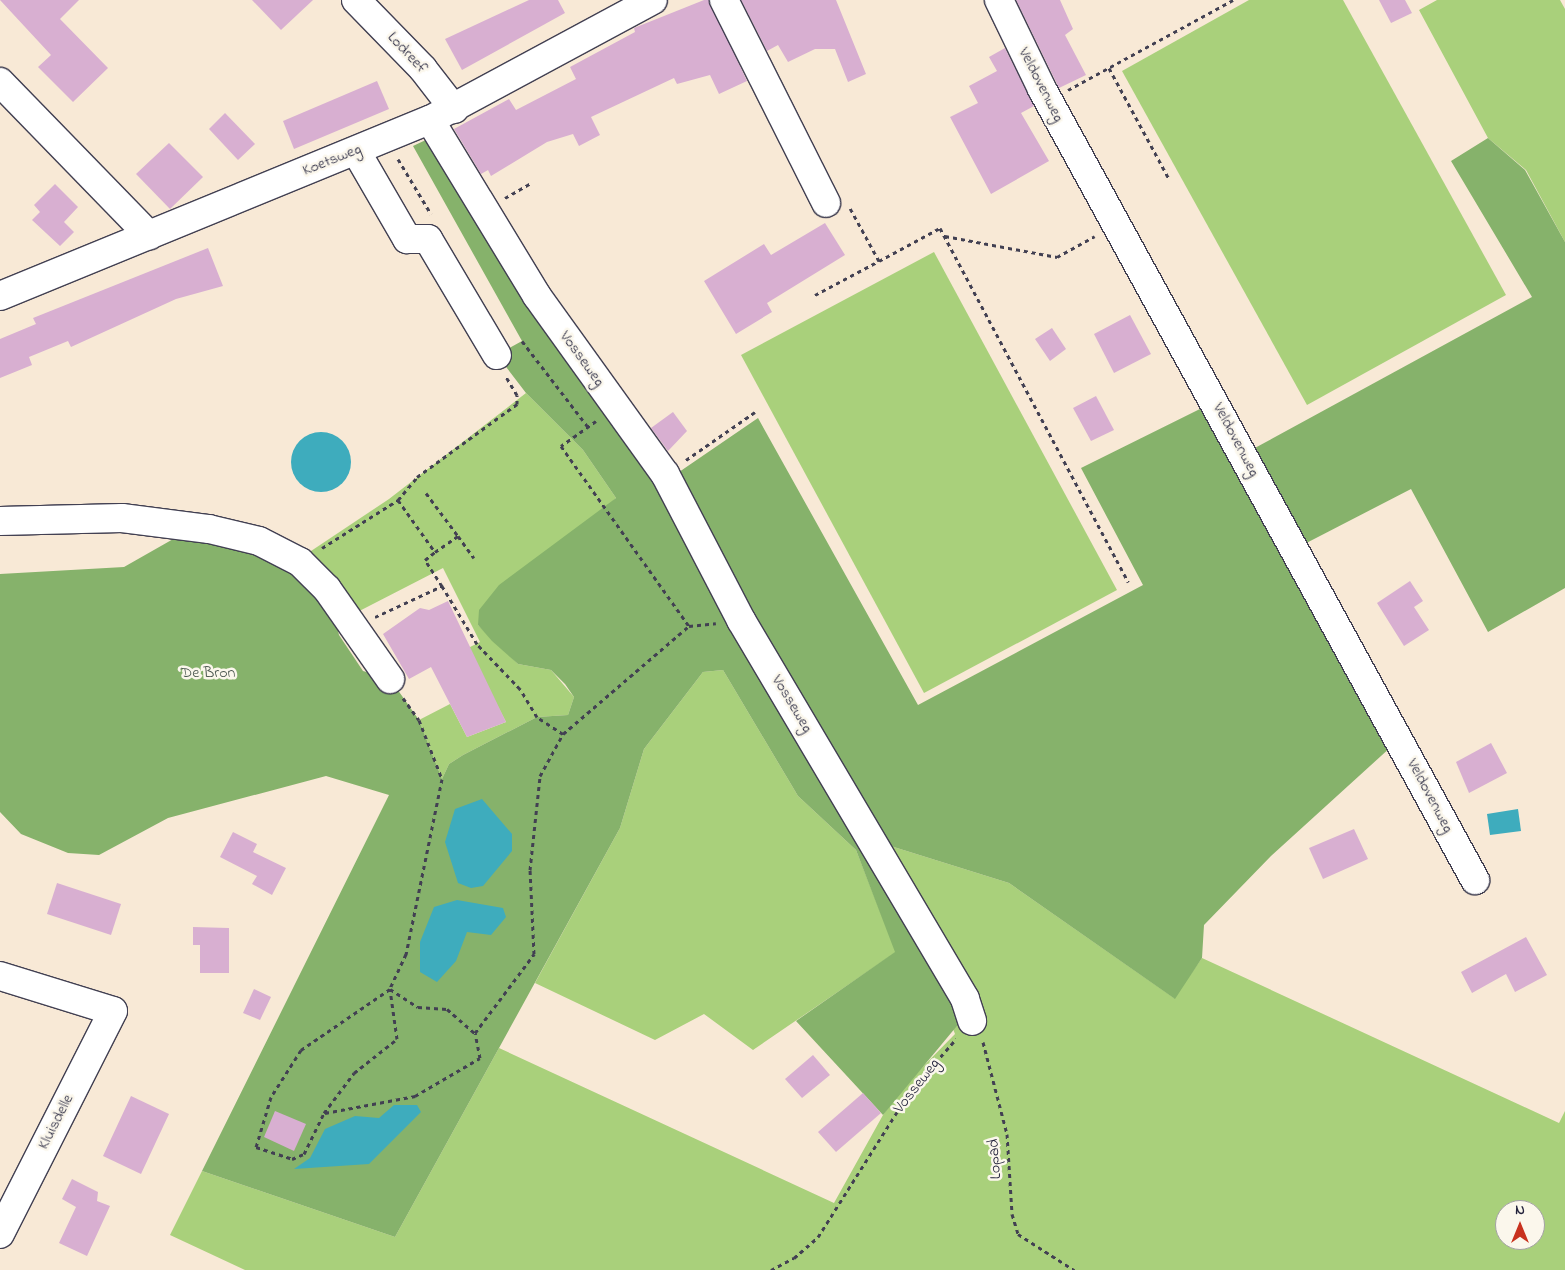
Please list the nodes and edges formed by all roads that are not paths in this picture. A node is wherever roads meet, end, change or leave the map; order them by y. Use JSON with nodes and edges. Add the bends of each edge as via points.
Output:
{"nodes":[{"id":1,"x":356,"y":0,"type":"edge"},
{"id":2,"x":653,"y":0,"type":"edge"},
{"id":3,"x":724,"y":0,"type":"edge"},
{"id":4,"x":999,"y":0,"type":"edge"},
{"id":5,"x":0,"y":82,"type":"edge"},
{"id":6,"x":442,"y":114,"type":"junction"},
{"id":7,"x":356,"y":151,"type":"junction"},
{"id":8,"x":826,"y":203,"type":"road end"},
{"id":9,"x":150,"y":235,"type":"junction"},
{"id":10,"x":0,"y":296,"type":"edge"},
{"id":11,"x":497,"y":355,"type":"road end"},
{"id":12,"x":0,"y":521,"type":"edge"},
{"id":13,"x":390,"y":679,"type":"road end"},
{"id":14,"x":1474,"y":880,"type":"dead end"},
{"id":15,"x":0,"y":976,"type":"edge"},
{"id":16,"x":972,"y":1021,"type":"road end"},
{"id":17,"x":0,"y":1234,"type":"edge"}],
"edges":[{"from":1,"to":6,"type":"street","name":"Lodreef","via":[[423,69]]},
{"from":2,"to":6,"type":"street","name":"Koetsweg"},
{"from":3,"to":8,"type":"street"},
{"from":4,"to":14,"type":"street","name":"Veldovenweg","via":[[1048,101]]},
{"from":5,"to":9,"type":"street"},
{"from":6,"to":7,"type":"street","name":"Koetsweg"},
{"from":6,"to":16,"type":"street","name":"Vosseweg","via":[[537,296],[664,474],[741,620],[965,999]]},
{"from":7,"to":9,"type":"street","name":"Koetsweg"},
{"from":7,"to":11,"type":"street","via":[[406,239],[428,239]]},
{"from":9,"to":10,"type":"street","name":"Koetsweg"},
{"from":12,"to":13,"type":"street","via":[[122,518],[209,528],[260,541],[300,562],[355,627]]},
{"from":15,"to":17,"type":"street","name":"Kluisdelle","via":[[113,1011]]}]}
